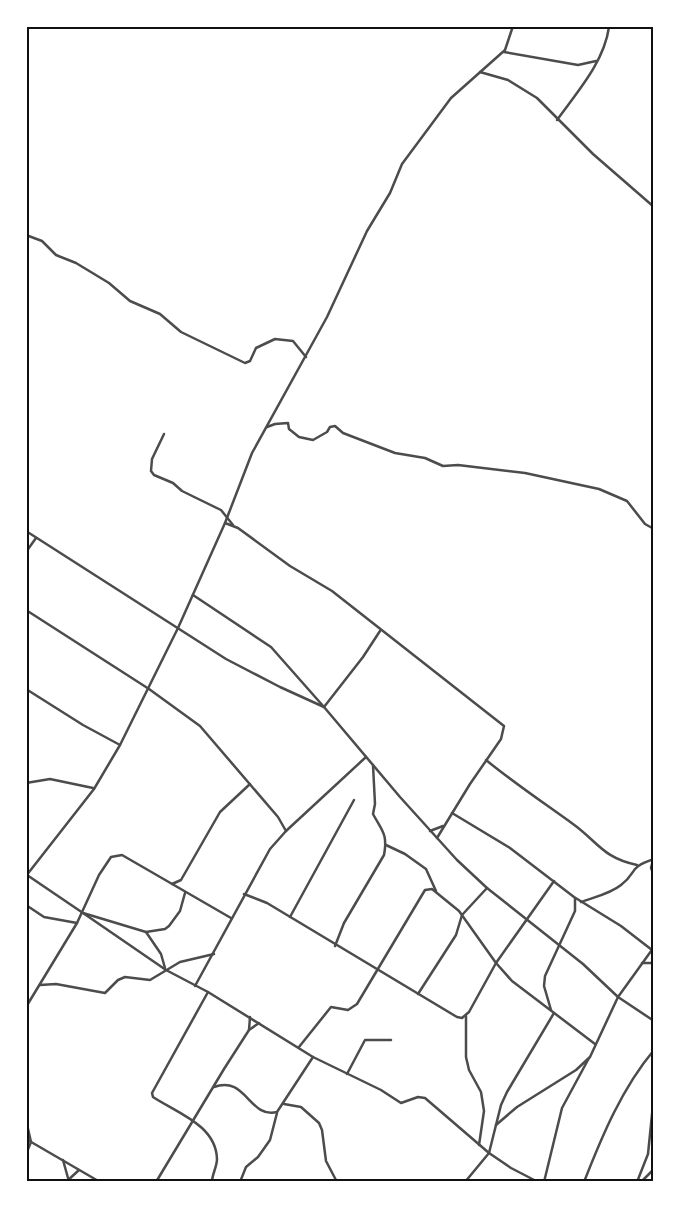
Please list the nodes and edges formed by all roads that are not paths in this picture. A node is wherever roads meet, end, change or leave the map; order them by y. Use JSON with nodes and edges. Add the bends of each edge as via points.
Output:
{"nodes":[{"id":1,"x":513,"y":26,"type":"edge"},
{"id":2,"x":609,"y":27,"type":"edge"},
{"id":3,"x":503,"y":52,"type":"junction"},
{"id":4,"x":598,"y":60,"type":"junction"},
{"id":5,"x":480,"y":72,"type":"junction"},
{"id":6,"x":557,"y":120,"type":"junction"},
{"id":7,"x":654,"y":207,"type":"edge"},
{"id":8,"x":26,"y":235,"type":"edge"},
{"id":9,"x":306,"y":357,"type":"junction"},
{"id":10,"x":267,"y":428,"type":"junction"},
{"id":11,"x":164,"y":434,"type":"dead end"},
{"id":12,"x":227,"y":516,"type":"junction"},
{"id":13,"x":225,"y":523,"type":"junction"},
{"id":14,"x":234,"y":526,"type":"junction"},
{"id":15,"x":654,"y":529,"type":"edge"},
{"id":16,"x":26,"y":531,"type":"edge"},
{"id":17,"x":36,"y":538,"type":"junction"},
{"id":18,"x":26,"y":552,"type":"edge"},
{"id":19,"x":193,"y":595,"type":"junction"},
{"id":20,"x":26,"y":610,"type":"edge"},
{"id":21,"x":178,"y":628,"type":"junction"},
{"id":22,"x":380,"y":630,"type":"junction"},
{"id":23,"x":149,"y":688,"type":"junction"},
{"id":24,"x":26,"y":689,"type":"edge"},
{"id":25,"x":324,"y":706,"type":"junction"},
{"id":26,"x":120,"y":745,"type":"junction"},
{"id":27,"x":366,"y":756,"type":"junction"},
{"id":28,"x":486,"y":760,"type":"junction"},
{"id":29,"x":373,"y":765,"type":"junction"},
{"id":30,"x":26,"y":783,"type":"edge"},
{"id":31,"x":250,"y":784,"type":"junction"},
{"id":32,"x":94,"y":789,"type":"junction"},
{"id":33,"x":354,"y":800,"type":"dead end"},
{"id":34,"x":452,"y":813,"type":"junction"},
{"id":35,"x":443,"y":826,"type":"junction"},
{"id":36,"x":286,"y":831,"type":"junction"},
{"id":37,"x":430,"y":831,"type":"junction"},
{"id":38,"x":437,"y":838,"type":"junction"},
{"id":39,"x":386,"y":845,"type":"junction"},
{"id":40,"x":653,"y":859,"type":"edge"},
{"id":41,"x":637,"y":865,"type":"junction"},
{"id":42,"x":26,"y":875,"type":"edge"},
{"id":43,"x":654,"y":876,"type":"edge"},
{"id":44,"x":554,"y":881,"type":"junction"},
{"id":45,"x":171,"y":884,"type":"junction"},
{"id":46,"x":487,"y":888,"type":"junction"},
{"id":47,"x":437,"y":892,"type":"junction"},
{"id":48,"x":185,"y":893,"type":"junction"},
{"id":49,"x":244,"y":894,"type":"junction"},
{"id":50,"x":574,"y":897,"type":"junction"},
{"id":51,"x":581,"y":902,"type":"junction"},
{"id":52,"x":26,"y":905,"type":"edge"},
{"id":53,"x":83,"y":913,"type":"junction"},
{"id":54,"x":462,"y":915,"type":"junction"},
{"id":55,"x":290,"y":917,"type":"junction"},
{"id":56,"x":231,"y":918,"type":"junction"},
{"id":57,"x":526,"y":919,"type":"junction"},
{"id":58,"x":77,"y":923,"type":"junction"},
{"id":59,"x":146,"y":932,"type":"junction"},
{"id":60,"x":335,"y":946,"type":"junction"},
{"id":61,"x":559,"y":946,"type":"junction"},
{"id":62,"x":653,"y":948,"type":"edge"},
{"id":63,"x":214,"y":954,"type":"junction"},
{"id":64,"x":496,"y":962,"type":"junction"},
{"id":65,"x":654,"y":962,"type":"edge"},
{"id":66,"x":642,"y":963,"type":"junction"},
{"id":67,"x":166,"y":970,"type":"junction"},
{"id":68,"x":377,"y":971,"type":"junction"},
{"id":69,"x":40,"y":985,"type":"junction"},
{"id":70,"x":195,"y":986,"type":"junction"},
{"id":71,"x":208,"y":992,"type":"junction"},
{"id":72,"x":418,"y":994,"type":"junction"},
{"id":73,"x":618,"y":997,"type":"junction"},
{"id":74,"x":26,"y":1007,"type":"edge"},
{"id":75,"x":552,"y":1012,"type":"junction"},
{"id":76,"x":466,"y":1016,"type":"junction"},
{"id":77,"x":250,"y":1017,"type":"junction"},
{"id":78,"x":654,"y":1021,"type":"edge"},
{"id":79,"x":259,"y":1023,"type":"junction"},
{"id":80,"x":249,"y":1030,"type":"junction"},
{"id":81,"x":391,"y":1040,"type":"dead end"},
{"id":82,"x":595,"y":1044,"type":"junction"},
{"id":83,"x":299,"y":1047,"type":"junction"},
{"id":84,"x":654,"y":1050,"type":"edge"},
{"id":85,"x":313,"y":1056,"type":"junction"},
{"id":86,"x":590,"y":1057,"type":"junction"},
{"id":87,"x":347,"y":1074,"type":"junction"},
{"id":88,"x":212,"y":1088,"type":"junction"},
{"id":89,"x":654,"y":1095,"type":"edge"},
{"id":90,"x":284,"y":1104,"type":"junction"},
{"id":91,"x":277,"y":1112,"type":"junction"},
{"id":92,"x":26,"y":1120,"type":"edge"},
{"id":93,"x":193,"y":1121,"type":"junction"},
{"id":94,"x":496,"y":1125,"type":"junction"},
{"id":95,"x":26,"y":1140,"type":"edge"},
{"id":96,"x":31,"y":1142,"type":"junction"},
{"id":97,"x":479,"y":1145,"type":"junction"},
{"id":98,"x":489,"y":1153,"type":"junction"},
{"id":99,"x":26,"y":1154,"type":"edge"},
{"id":100,"x":62,"y":1160,"type":"junction"},
{"id":101,"x":79,"y":1170,"type":"junction"},
{"id":102,"x":654,"y":1170,"type":"edge"},
{"id":103,"x":68,"y":1178,"type":"junction"},
{"id":104,"x":66,"y":1182,"type":"edge"},
{"id":105,"x":100,"y":1182,"type":"edge"},
{"id":106,"x":156,"y":1182,"type":"edge"},
{"id":107,"x":212,"y":1182,"type":"edge"},
{"id":108,"x":240,"y":1182,"type":"edge"},
{"id":109,"x":337,"y":1182,"type":"edge"},
{"id":110,"x":465,"y":1182,"type":"edge"},
{"id":111,"x":538,"y":1182,"type":"edge"},
{"id":112,"x":544,"y":1182,"type":"edge"},
{"id":113,"x":584,"y":1182,"type":"edge"},
{"id":114,"x":639,"y":1182,"type":"edge"}],
"edges":[{"from":1,"to":3,"type":"street"},
{"from":2,"to":4,"type":"street","via":[[607,41]]},
{"from":3,"to":4,"type":"street","via":[[578,65]]},
{"from":3,"to":5,"type":"street"},
{"from":4,"to":6,"type":"street"},
{"from":5,"to":6,"type":"street","via":[[518,86],[537,98]]},
{"from":5,"to":9,"type":"street","via":[[451,98],[402,164]]},
{"from":6,"to":7,"type":"street"},
{"from":8,"to":9,"type":"street","via":[[42,241],[56,255],[109,283],[130,301],[160,314],[181,332],[245,364],[256,348],[275,339],[293,341]]},
{"from":9,"to":10,"type":"street"},
{"from":10,"to":12,"type":"street","via":[[252,453]]},
{"from":10,"to":15,"type":"street","via":[[288,423],[294,434],[315,440],[335,426],[343,433],[388,450],[425,458],[443,466],[525,473],[594,487],[627,501],[645,524]]},
{"from":11,"to":12,"type":"street","via":[[152,459],[154,475]]},
{"from":12,"to":13,"type":"street"},
{"from":12,"to":14,"type":"street"},
{"from":13,"to":14,"type":"street"},
{"from":13,"to":19,"type":"street"},
{"from":14,"to":22,"type":"street","via":[[332,591]]},
{"from":16,"to":17,"type":"street"},
{"from":17,"to":18,"type":"street"},
{"from":17,"to":21,"type":"street"},
{"from":19,"to":21,"type":"street"},
{"from":19,"to":25,"type":"street","via":[[271,647]]},
{"from":20,"to":23,"type":"street"},
{"from":21,"to":23,"type":"street"},
{"from":21,"to":25,"type":"street","via":[[226,659]]},
{"from":22,"to":25,"type":"street"},
{"from":22,"to":28,"type":"street","via":[[502,722],[501,739]]},
{"from":23,"to":26,"type":"street"},
{"from":23,"to":31,"type":"street","via":[[200,726]]},
{"from":24,"to":26,"type":"street"},
{"from":25,"to":27,"type":"street"},
{"from":26,"to":32,"type":"street"},
{"from":27,"to":29,"type":"street"},
{"from":27,"to":36,"type":"street"},
{"from":28,"to":34,"type":"street"},
{"from":28,"to":41,"type":"street","via":[[574,824],[603,852]]},
{"from":29,"to":37,"type":"street"},
{"from":29,"to":39,"type":"street","via":[[373,814],[381,825]]},
{"from":30,"to":32,"type":"street","via":[[50,780]]},
{"from":31,"to":36,"type":"street"},
{"from":31,"to":45,"type":"street","via":[[220,812],[181,880]]},
{"from":32,"to":42,"type":"street"},
{"from":33,"to":55,"type":"street"},
{"from":34,"to":35,"type":"street"},
{"from":34,"to":44,"type":"street","via":[[510,848]]},
{"from":35,"to":37,"type":"street"},
{"from":35,"to":38,"type":"street"},
{"from":36,"to":49,"type":"street","via":[[270,849]]},
{"from":37,"to":38,"type":"street"},
{"from":38,"to":46,"type":"street"},
{"from":39,"to":47,"type":"street","via":[[426,870]]},
{"from":39,"to":60,"type":"street","via":[[384,855],[344,923]]},
{"from":40,"to":41,"type":"street"},
{"from":40,"to":43,"type":"street","via":[[651,868]]},
{"from":41,"to":51,"type":"street","via":[[623,884],[614,890]]},
{"from":42,"to":53,"type":"street"},
{"from":44,"to":50,"type":"street"},
{"from":44,"to":57,"type":"street"},
{"from":45,"to":48,"type":"street"},
{"from":45,"to":53,"type":"street","via":[[116,855],[110,857],[104,866]]},
{"from":46,"to":54,"type":"street"},
{"from":46,"to":57,"type":"street"},
{"from":47,"to":54,"type":"street"},
{"from":47,"to":68,"type":"street","via":[[425,890]]},
{"from":48,"to":56,"type":"street"},
{"from":48,"to":59,"type":"street","via":[[180,911],[169,926]]},
{"from":49,"to":55,"type":"street"},
{"from":49,"to":56,"type":"street"},
{"from":50,"to":51,"type":"street"},
{"from":50,"to":61,"type":"street","via":[[575,911]]},
{"from":51,"to":62,"type":"street"},
{"from":52,"to":58,"type":"street","via":[[44,917]]},
{"from":53,"to":58,"type":"street"},
{"from":53,"to":59,"type":"street"},
{"from":53,"to":67,"type":"street"},
{"from":54,"to":64,"type":"street"},
{"from":54,"to":72,"type":"street","via":[[456,935]]},
{"from":55,"to":60,"type":"street"},
{"from":56,"to":63,"type":"street"},
{"from":57,"to":61,"type":"street"},
{"from":57,"to":64,"type":"street"},
{"from":58,"to":69,"type":"street"},
{"from":59,"to":67,"type":"street","via":[[161,954]]},
{"from":60,"to":68,"type":"street"},
{"from":61,"to":73,"type":"street"},
{"from":61,"to":75,"type":"street","via":[[545,976],[544,986]]},
{"from":62,"to":65,"type":"street"},
{"from":62,"to":66,"type":"street"},
{"from":63,"to":67,"type":"street","via":[[180,962]]},
{"from":63,"to":70,"type":"street"},
{"from":64,"to":75,"type":"street","via":[[512,981]]},
{"from":64,"to":76,"type":"street"},
{"from":65,"to":66,"type":"street"},
{"from":66,"to":73,"type":"street"},
{"from":67,"to":69,"type":"street","via":[[150,980],[122,978],[105,993],[56,984]]},
{"from":67,"to":70,"type":"street"},
{"from":68,"to":72,"type":"street"},
{"from":68,"to":83,"type":"street","via":[[357,1004],[348,1010],[331,1007]]},
{"from":69,"to":74,"type":"street"},
{"from":70,"to":71,"type":"street"},
{"from":71,"to":77,"type":"street"},
{"from":71,"to":93,"type":"street","via":[[152,1093],[155,1099]]},
{"from":72,"to":76,"type":"street","via":[[457,1018]]},
{"from":73,"to":78,"type":"street"},
{"from":73,"to":82,"type":"street"},
{"from":75,"to":82,"type":"street"},
{"from":75,"to":94,"type":"street","via":[[507,1092]]},
{"from":76,"to":97,"type":"street","via":[[466,1056],[484,1111]]},
{"from":77,"to":79,"type":"street"},
{"from":77,"to":80,"type":"street"},
{"from":79,"to":80,"type":"street"},
{"from":79,"to":83,"type":"street"},
{"from":80,"to":88,"type":"street"},
{"from":81,"to":87,"type":"street","via":[[365,1040]]},
{"from":82,"to":86,"type":"street"},
{"from":83,"to":85,"type":"street"},
{"from":84,"to":113,"type":"street","via":[[630,1084],[602,1137]]},
{"from":85,"to":87,"type":"street"},
{"from":85,"to":90,"type":"street"},
{"from":86,"to":94,"type":"street"},
{"from":86,"to":112,"type":"street","via":[[562,1108]]},
{"from":87,"to":97,"type":"street","via":[[381,1090],[401,1104],[418,1097],[425,1098]]},
{"from":88,"to":91,"type":"street","via":[[231,1084],[261,1110],[271,1114]]},
{"from":88,"to":93,"type":"street"},
{"from":89,"to":114,"type":"street","via":[[648,1154]]},
{"from":90,"to":91,"type":"street"},
{"from":90,"to":109,"type":"street","via":[[301,1107],[319,1123],[326,1161]]},
{"from":91,"to":108,"type":"street","via":[[270,1140],[246,1167]]},
{"from":92,"to":96,"type":"street"},
{"from":93,"to":106,"type":"street"},
{"from":93,"to":107,"type":"street","via":[[207,1133],[214,1146],[217,1163]]},
{"from":94,"to":98,"type":"street"},
{"from":95,"to":96,"type":"street"},
{"from":96,"to":99,"type":"street"},
{"from":96,"to":100,"type":"street"},
{"from":97,"to":98,"type":"street"},
{"from":98,"to":110,"type":"street"},
{"from":98,"to":111,"type":"street"},
{"from":100,"to":101,"type":"street"},
{"from":100,"to":103,"type":"street"},
{"from":101,"to":103,"type":"street"},
{"from":101,"to":105,"type":"street"},
{"from":102,"to":114,"type":"street"},
{"from":103,"to":104,"type":"street"}]}
